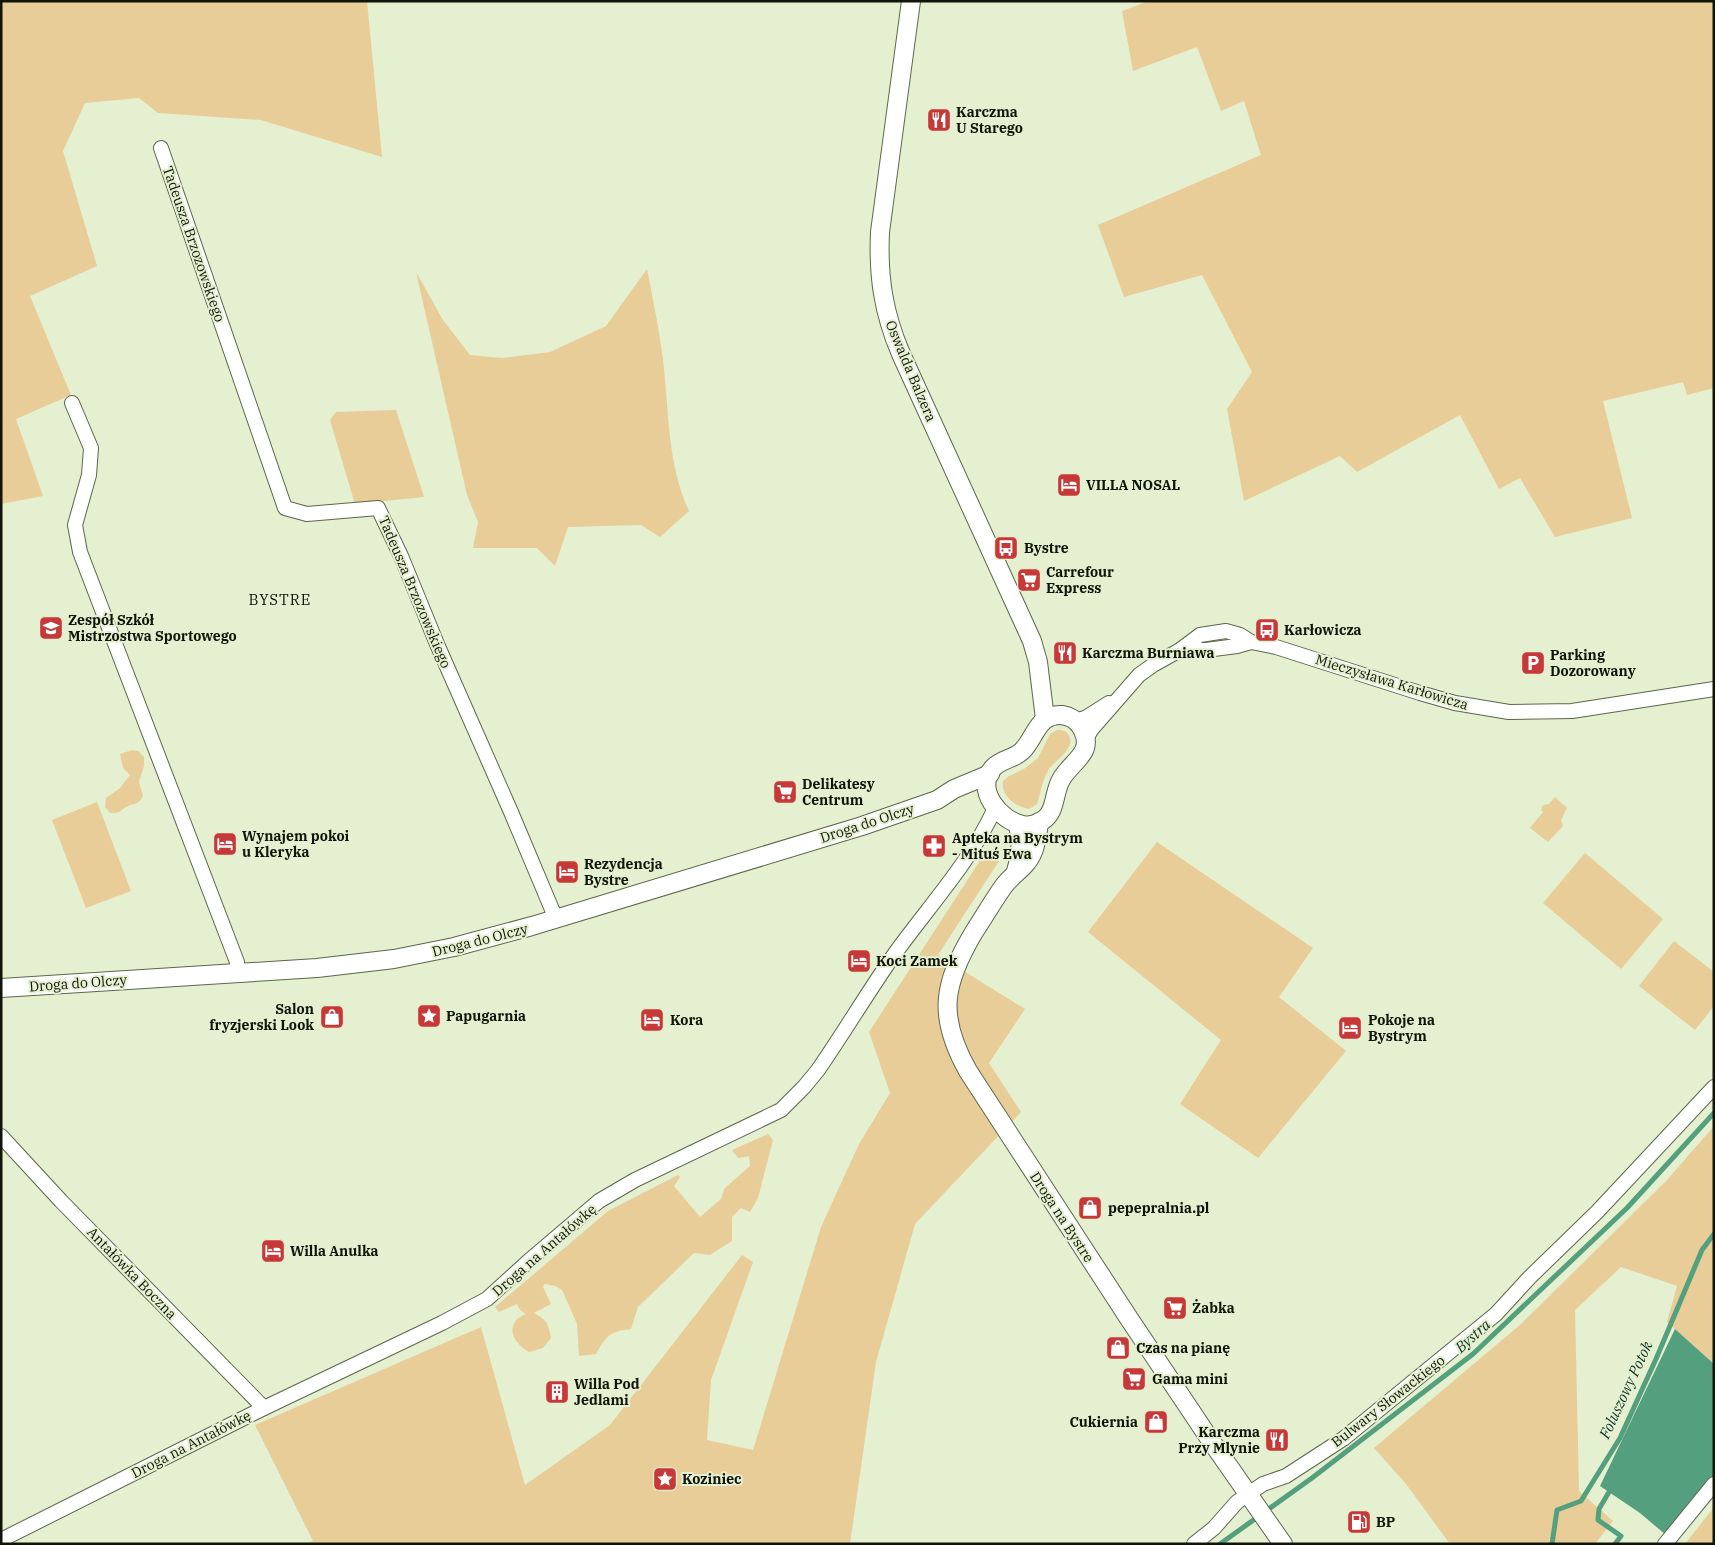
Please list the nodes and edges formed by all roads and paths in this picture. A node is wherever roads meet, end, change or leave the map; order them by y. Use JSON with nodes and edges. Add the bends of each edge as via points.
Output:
{"nodes":[{"id":1,"x":911,"y":1,"type":"edge"},
{"id":2,"x":161,"y":148,"type":"dead end"},
{"id":3,"x":72,"y":403,"type":"dead end"},
{"id":4,"x":1714,"y":689,"type":"edge"},
{"id":5,"x":1122,"y":694,"type":"junction"},
{"id":6,"x":1061,"y":718,"type":"junction"},
{"id":7,"x":1086,"y":740,"type":"junction"},
{"id":8,"x":990,"y":774,"type":"junction"},
{"id":9,"x":940,"y":799,"type":"junction"},
{"id":10,"x":1003,"y":812,"type":"junction"},
{"id":11,"x":1039,"y":822,"type":"junction"},
{"id":12,"x":1015,"y":874,"type":"junction"},
{"id":13,"x":556,"y":919,"type":"junction"},
{"id":14,"x":238,"y":974,"type":"junction"},
{"id":15,"x":1,"y":988,"type":"edge"},
{"id":16,"x":1714,"y":1087,"type":"edge"},
{"id":17,"x":1,"y":1136,"type":"edge"},
{"id":18,"x":264,"y":1408,"type":"junction"},
{"id":19,"x":1714,"y":1484,"type":"edge"},
{"id":20,"x":1251,"y":1498,"type":"junction"},
{"id":21,"x":1278,"y":1537,"type":"edge"},
{"id":22,"x":1,"y":1540,"type":"edge"},
{"id":23,"x":1194,"y":1544,"type":"edge"},
{"id":24,"x":1665,"y":1544,"type":"edge"}],
"edges":[{"from":1,"to":6,"type":"street","name":"Oswalda Balzera","via":[[881,222],[879,267],[883,297],[896,342],[1032,640]]},
{"from":2,"to":13,"type":"street","name":"Tadeusza Brzozowskiego","via":[[285,508],[307,514],[378,508]]},
{"from":3,"to":14,"type":"street","via":[[91,448],[89,475],[75,525],[80,552],[238,962]]},
{"from":4,"to":5,"type":"street","name":"Mieczysława Karłowicza","via":[[1572,711],[1509,712],[1456,703],[1276,647],[1250,642],[1206,650],[1180,650],[1139,675]]},
{"from":5,"to":6,"type":"street","name":"Mieczysława Karłowicza","via":[[1098,710]]},
{"from":5,"to":7,"type":"street","name":"Mieczysława Karłowicza"},
{"from":6,"to":7,"type":"street","name":"Oswalda Balzera","via":[[1082,729]]},
{"from":6,"to":8,"type":"street","name":"Droga do Olczy","via":[[1039,724],[1021,752],[997,764]]},
{"from":7,"to":11,"type":"street","via":[[1082,755],[1060,780],[1051,812]]},
{"from":8,"to":9,"type":"street","name":"Droga do Olczy","via":[[954,789]]},
{"from":8,"to":10,"type":"street","name":"Droga na Bystre","via":[[987,789]]},
{"from":9,"to":10,"type":"street","name":"Droga do Olczy","via":[[964,795]]},
{"from":9,"to":13,"type":"street","name":"Droga do Olczy","via":[[862,826]]},
{"from":10,"to":11,"type":"street","name":"Droga do Olczy","via":[[1028,826]]},
{"from":10,"to":12,"type":"street","name":"Droga na Bystre","via":[[1021,840]]},
{"from":10,"to":18,"type":"street","name":"Droga na Antałówkę","via":[[981,836],[895,954],[818,1070],[792,1100],[773,1114],[635,1180],[599,1201],[486,1299]]},
{"from":11,"to":12,"type":"street","name":"Droga na Bystre","via":[[1030,858]]},
{"from":12,"to":20,"type":"street","name":"Droga na Bystre","via":[[980,922],[954,972],[947,1007],[954,1043],[968,1071],[1069,1229]]},
{"from":13,"to":14,"type":"street","name":"Droga do Olczy","via":[[488,939],[402,958]]},
{"from":14,"to":15,"type":"street","name":"Droga do Olczy"},
{"from":16,"to":20,"type":"street","name":"Bulwary Słowackiego","via":[[1496,1314],[1343,1439],[1286,1476],[1263,1484]]},
{"from":17,"to":18,"type":"street","name":"Antałówka Boczna"},
{"from":18,"to":22,"type":"street","name":"Droga na Antałówkę"},
{"from":19,"to":24,"type":"street"},
{"from":20,"to":21,"type":"street","name":"Droga na Bystre"},
{"from":20,"to":23,"type":"street","name":"Bulwary Słowackiego","via":[[1232,1506],[1214,1528]]}]}
